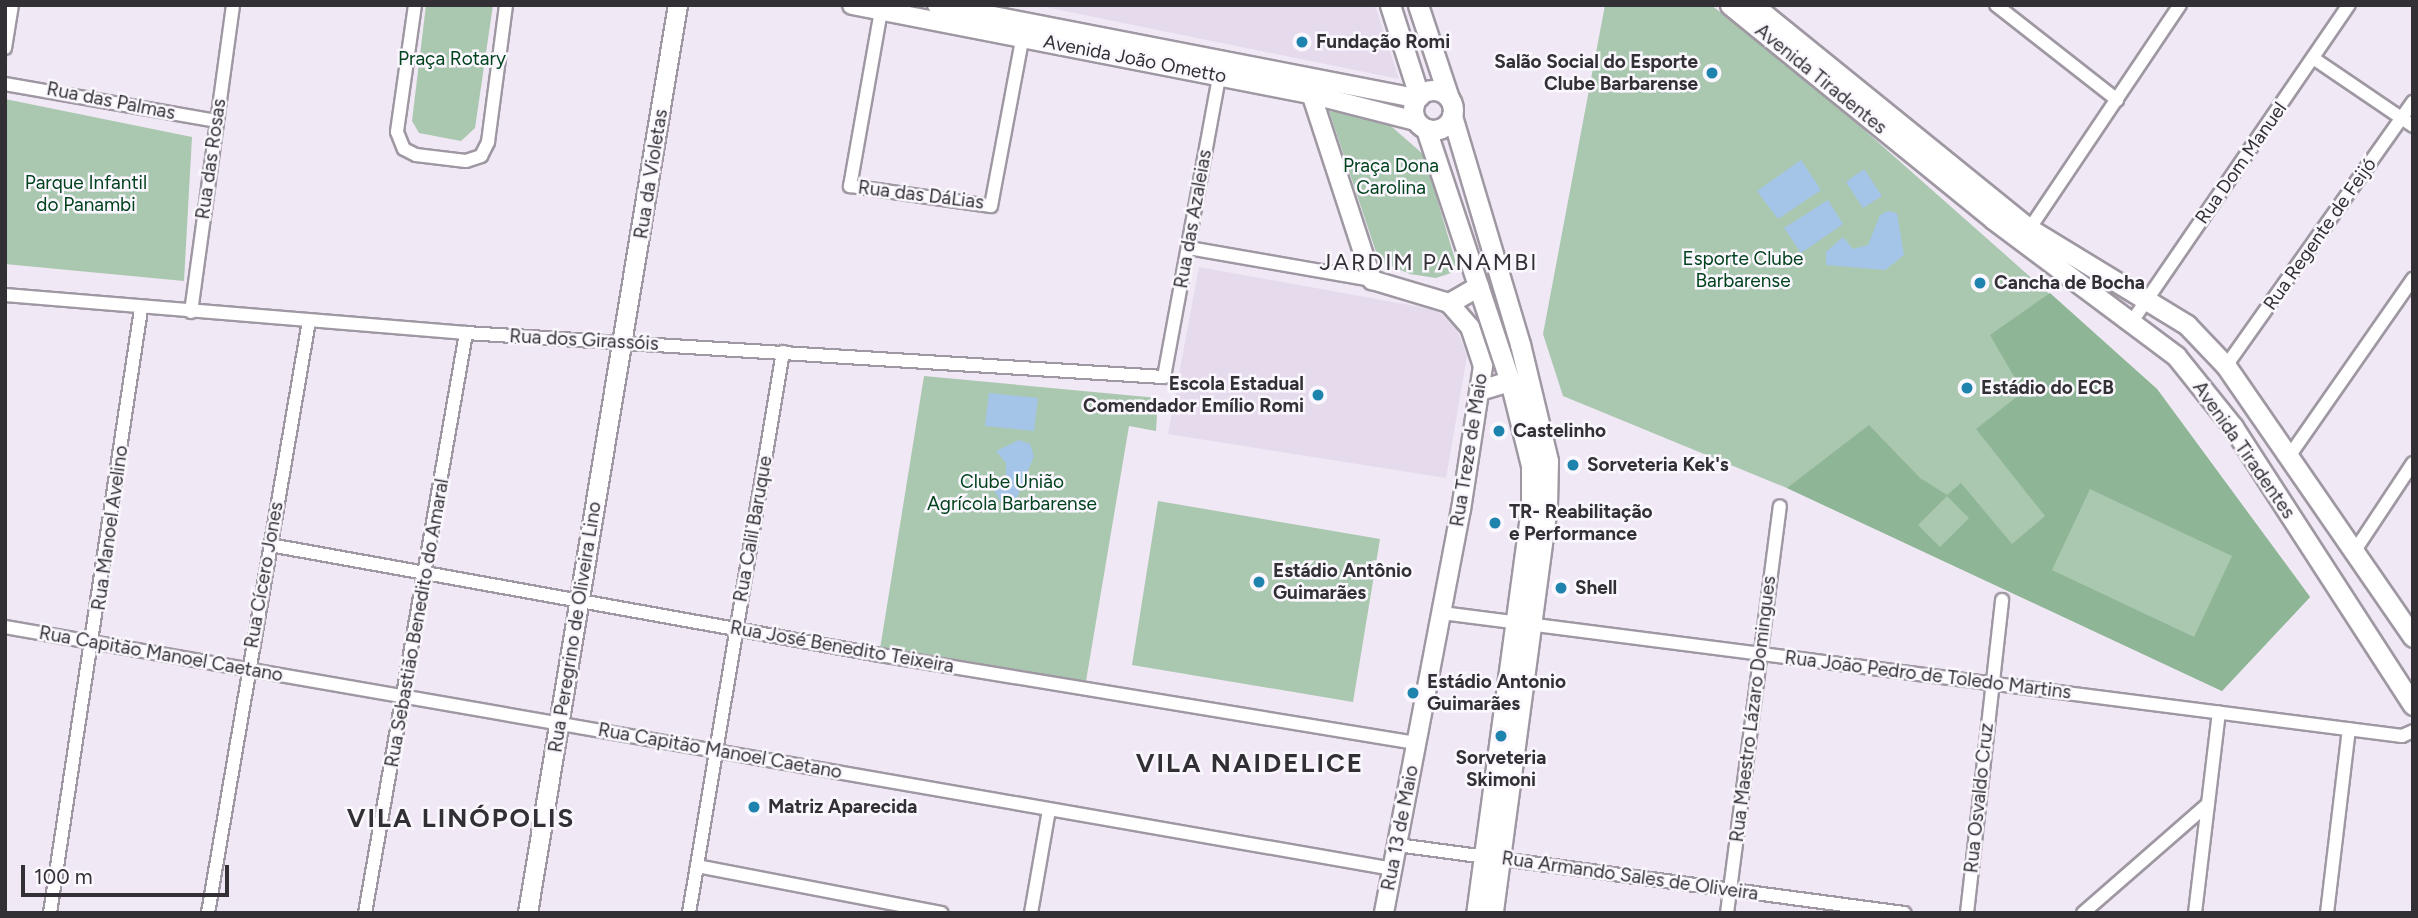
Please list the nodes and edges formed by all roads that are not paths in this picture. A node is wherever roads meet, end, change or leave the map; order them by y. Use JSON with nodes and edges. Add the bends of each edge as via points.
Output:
{"nodes":[{"id":1,"x":12,"y":5,"type":"edge"},
{"id":2,"x":233,"y":5,"type":"edge"},
{"id":3,"x":415,"y":5,"type":"edge"},
{"id":4,"x":506,"y":5,"type":"edge"},
{"id":5,"x":678,"y":5,"type":"edge"},
{"id":6,"x":852,"y":5,"type":"edge"},
{"id":7,"x":937,"y":5,"type":"edge"},
{"id":8,"x":1390,"y":5,"type":"edge"},
{"id":9,"x":1418,"y":5,"type":"edge"},
{"id":10,"x":1730,"y":5,"type":"edge"},
{"id":11,"x":1753,"y":5,"type":"edge"},
{"id":12,"x":2180,"y":5,"type":"edge"},
{"id":13,"x":2349,"y":5,"type":"edge"},
{"id":14,"x":1999,"y":6,"type":"edge"},
{"id":15,"x":881,"y":8,"type":"edge"},
{"id":16,"x":1024,"y":30,"type":"junction"},
{"id":17,"x":5,"y":48,"type":"edge"},
{"id":18,"x":2314,"y":58,"type":"junction"},
{"id":19,"x":1220,"y":69,"type":"junction"},
{"id":20,"x":5,"y":84,"type":"edge"},
{"id":21,"x":1308,"y":86,"type":"junction"},
{"id":22,"x":1418,"y":97,"type":"junction"},
{"id":23,"x":2117,"y":100,"type":"junction"},
{"id":24,"x":2413,"y":102,"type":"edge"},
{"id":25,"x":1450,"y":107,"type":"junction"},
{"id":26,"x":216,"y":121,"type":"junction"},
{"id":27,"x":2407,"y":122,"type":"edge"},
{"id":28,"x":1421,"y":125,"type":"junction"},
{"id":29,"x":2026,"y":235,"type":"junction"},
{"id":30,"x":1189,"y":248,"type":"junction"},
{"id":31,"x":2413,"y":279,"type":"edge"},
{"id":32,"x":1372,"y":280,"type":"junction"},
{"id":33,"x":1479,"y":286,"type":"junction"},
{"id":34,"x":5,"y":295,"type":"edge"},
{"id":35,"x":2408,"y":295,"type":"edge"},
{"id":36,"x":2147,"y":298,"type":"junction"},
{"id":37,"x":1449,"y":303,"type":"junction"},
{"id":38,"x":141,"y":309,"type":"junction"},
{"id":39,"x":191,"y":312,"type":"junction"},
{"id":40,"x":2133,"y":320,"type":"junction"},
{"id":41,"x":309,"y":321,"type":"junction"},
{"id":42,"x":466,"y":333,"type":"junction"},
{"id":43,"x":623,"y":342,"type":"junction"},
{"id":44,"x":783,"y":352,"type":"junction"},
{"id":45,"x":2226,"y":366,"type":"junction"},
{"id":46,"x":1164,"y":377,"type":"joint"},
{"id":47,"x":1510,"y":381,"type":"junction"},
{"id":48,"x":1483,"y":388,"type":"junction"},
{"id":49,"x":2291,"y":456,"type":"junction"},
{"id":50,"x":2413,"y":463,"type":"edge"},
{"id":51,"x":1780,"y":506,"type":"dead end"},
{"id":52,"x":270,"y":545,"type":"junction"},
{"id":53,"x":2356,"y":549,"type":"junction"},
{"id":54,"x":426,"y":572,"type":"junction"},
{"id":55,"x":2002,"y":600,"type":"dead end"},
{"id":56,"x":579,"y":601,"type":"junction"},
{"id":57,"x":1441,"y":613,"type":"junction"},
{"id":58,"x":1522,"y":623,"type":"junction"},
{"id":59,"x":5,"y":627,"type":"edge"},
{"id":60,"x":737,"y":628,"type":"junction"},
{"id":61,"x":2413,"y":637,"type":"edge"},
{"id":62,"x":94,"y":641,"type":"junction"},
{"id":63,"x":1760,"y":654,"type":"junction"},
{"id":64,"x":246,"y":670,"type":"junction"},
{"id":65,"x":1992,"y":684,"type":"junction"},
{"id":66,"x":404,"y":696,"type":"junction"},
{"id":67,"x":2413,"y":705,"type":"edge"},
{"id":68,"x":2219,"y":712,"type":"junction"},
{"id":69,"x":559,"y":723,"type":"junction"},
{"id":70,"x":2349,"y":729,"type":"junction"},
{"id":71,"x":2413,"y":731,"type":"edge"},
{"id":72,"x":1416,"y":743,"type":"junction"},
{"id":73,"x":716,"y":749,"type":"junction"},
{"id":74,"x":2208,"y":804,"type":"junction"},
{"id":75,"x":1049,"y":810,"type":"junction"},
{"id":76,"x":1397,"y":845,"type":"junction"},
{"id":77,"x":1491,"y":858,"type":"junction"},
{"id":78,"x":697,"y":866,"type":"junction"},
{"id":79,"x":1392,"y":869,"type":"junction"},
{"id":80,"x":1730,"y":890,"type":"junction"},
{"id":81,"x":1856,"y":910,"type":"edge"},
{"id":82,"x":50,"y":913,"type":"edge"},
{"id":83,"x":208,"y":913,"type":"edge"},
{"id":84,"x":365,"y":913,"type":"edge"},
{"id":85,"x":528,"y":913,"type":"edge"},
{"id":86,"x":689,"y":913,"type":"edge"},
{"id":87,"x":942,"y":913,"type":"edge"},
{"id":88,"x":1031,"y":913,"type":"edge"},
{"id":89,"x":1384,"y":913,"type":"edge"},
{"id":90,"x":1476,"y":913,"type":"edge"},
{"id":91,"x":1493,"y":913,"type":"edge"},
{"id":92,"x":1727,"y":913,"type":"edge"},
{"id":93,"x":1904,"y":913,"type":"edge"},
{"id":94,"x":1966,"y":913,"type":"edge"},
{"id":95,"x":2083,"y":913,"type":"edge"},
{"id":96,"x":2195,"y":913,"type":"edge"},
{"id":97,"x":2327,"y":913,"type":"edge"}],
"edges":[{"from":1,"to":17,"type":"street"},
{"from":2,"to":26,"type":"street","name":"Rua das Rosas"},
{"from":3,"to":4,"type":"street","via":[[397,132],[404,149],[416,155],[466,160],[481,156],[488,142]]},
{"from":5,"to":43,"type":"street","name":"Rua da Violetas"},
{"from":6,"to":15,"type":"street","name":"Avenida João Ometto"},
{"from":7,"to":16,"type":"street","name":"Avenida João Ometto"},
{"from":8,"to":22,"type":"main road"},
{"from":9,"to":25,"type":"main road"},
{"from":10,"to":29,"type":"main road","name":"Avenida Tiradentes"},
{"from":11,"to":29,"type":"main road","name":"Avenida Tiradentes"},
{"from":12,"to":23,"type":"street"},
{"from":13,"to":18,"type":"street","name":"Rua Dom Manuel"},
{"from":14,"to":23,"type":"street"},
{"from":15,"to":16,"type":"street","name":"Avenida João Ometto"},
{"from":15,"to":16,"type":"street","name":"Rua das DáLias","via":[[850,186],[991,206]]},
{"from":16,"to":19,"type":"street","name":"Avenida João Ometto"},
{"from":18,"to":27,"type":"street"},
{"from":18,"to":36,"type":"street","name":"Rua Dom Manuel"},
{"from":19,"to":21,"type":"street","name":"Avenida João Ometto"},
{"from":19,"to":30,"type":"street","name":"Rua das Azaleias"},
{"from":20,"to":26,"type":"street","name":"Rua das Palmas"},
{"from":21,"to":22,"type":"street","name":"Avenida João Ometto"},
{"from":21,"to":28,"type":"street","name":"Avenida João Ometto"},
{"from":21,"to":32,"type":"street"},
{"from":22,"to":25,"type":"main road","via":[[1431,90]]},
{"from":22,"to":28,"type":"main road"},
{"from":23,"to":29,"type":"street"},
{"from":24,"to":27,"type":"street","name":"Rua Regente de Feijó"},
{"from":25,"to":28,"type":"main road","via":[[1444,127]]},
{"from":25,"to":58,"type":"main road","via":[[1544,436],[1547,506]]},
{"from":26,"to":39,"type":"street","name":"Rua das Rosas"},
{"from":27,"to":45,"type":"street","name":"Rua Regente de Feijó"},
{"from":28,"to":33,"type":"main road"},
{"from":29,"to":36,"type":"main road","name":"Avenida Tiradentes"},
{"from":29,"to":40,"type":"main road","name":"Avenida Tiradentes"},
{"from":30,"to":32,"type":"street"},
{"from":30,"to":46,"type":"street","name":"Rua das Azaleias"},
{"from":31,"to":35,"type":"street"},
{"from":32,"to":37,"type":"street"},
{"from":33,"to":37,"type":"main road"},
{"from":33,"to":47,"type":"main road"},
{"from":34,"to":38,"type":"street","name":"Rua dos Girassóis"},
{"from":35,"to":49,"type":"street"},
{"from":36,"to":40,"type":"street","name":"Rua Dom Manuel"},
{"from":36,"to":45,"type":"main road","name":"Avenida Tiradentes","via":[[2188,325]]},
{"from":37,"to":48,"type":"street","name":"Rua Treze de Maio","via":[[1462,315],[1479,346]]},
{"from":38,"to":39,"type":"street","name":"Rua dos Girassóis"},
{"from":38,"to":62,"type":"street","name":"Rua Manoel Avelino"},
{"from":39,"to":41,"type":"street","name":"Rua dos Girassóis"},
{"from":40,"to":67,"type":"main road","name":"Avenida Tiradentes","via":[[2176,356],[2234,427]]},
{"from":41,"to":42,"type":"street","name":"Rua dos Girassóis"},
{"from":41,"to":52,"type":"street","name":"Rua Cícero Jones"},
{"from":42,"to":43,"type":"street","name":"Rua dos Girassóis"},
{"from":42,"to":54,"type":"street","name":"Rua Sebastião Benedito do Amaral"},
{"from":43,"to":44,"type":"street","name":"Rua dos Girassóis"},
{"from":43,"to":56,"type":"street","name":"Rua Peregrino de Oliveira Lino"},
{"from":44,"to":46,"type":"street","name":"Rua dos Girassóis"},
{"from":44,"to":60,"type":"street","name":"Rua Calil Baruque"},
{"from":45,"to":49,"type":"main road","name":"Avenida Tiradentes"},
{"from":47,"to":48,"type":"main road"},
{"from":47,"to":58,"type":"main road","via":[[1526,437],[1532,488]]},
{"from":48,"to":57,"type":"street","name":"Rua Treze de Maio"},
{"from":49,"to":53,"type":"main road","name":"Avenida Tiradentes"},
{"from":50,"to":53,"type":"street"},
{"from":51,"to":63,"type":"street","name":"Rua Maestro Lázaro Domingues"},
{"from":52,"to":54,"type":"street","name":"Rua José Benedito Teixeira"},
{"from":52,"to":64,"type":"street","name":"Rua Cícero Jones"},
{"from":53,"to":61,"type":"main road","name":"Avenida Tiradentes"},
{"from":54,"to":56,"type":"street","name":"Rua José Benedito Teixeira"},
{"from":54,"to":66,"type":"street","name":"Rua Sebastião Benedito do Amaral"},
{"from":55,"to":65,"type":"street","name":"Rua Osvaldo Cruz"},
{"from":56,"to":60,"type":"street","name":"Rua José Benedito Teixeira"},
{"from":56,"to":69,"type":"street","name":"Rua Peregrino de Oliveira Lino"},
{"from":57,"to":58,"type":"street","name":"Rua João Pedro de Toledo Martins"},
{"from":57,"to":72,"type":"street","name":"Rua Treze de Maio"},
{"from":58,"to":63,"type":"street","name":"Rua João Pedro de Toledo Martins"},
{"from":58,"to":77,"type":"main road"},
{"from":59,"to":62,"type":"street","name":"Rua Capitão Manoel Caetano"},
{"from":60,"to":72,"type":"street","name":"Rua José Benedito Teixeira"},
{"from":60,"to":73,"type":"street","name":"Rua Calil Baruque"},
{"from":62,"to":64,"type":"street","name":"Rua Capitão Manoel Caetano"},
{"from":62,"to":82,"type":"street","name":"Rua Manoel Avelino"},
{"from":63,"to":65,"type":"street","name":"Rua João Pedro de Toledo Martins"},
{"from":63,"to":80,"type":"street","name":"Rua Maestro Lázaro Domingues"},
{"from":64,"to":66,"type":"street","name":"Rua Capitão Manoel Caetano"},
{"from":64,"to":83,"type":"street","name":"Rua Cícero Jones"},
{"from":65,"to":68,"type":"street","name":"Rua João Pedro de Toledo Martins"},
{"from":65,"to":94,"type":"street","name":"Rua Osvaldo Cruz"},
{"from":66,"to":69,"type":"street","name":"Rua Capitão Manoel Caetano"},
{"from":66,"to":84,"type":"street","name":"Rua Sebastião Benedito do Amaral"},
{"from":68,"to":70,"type":"street","name":"Rua João Pedro de Toledo Martins"},
{"from":68,"to":74,"type":"street"},
{"from":69,"to":73,"type":"street","name":"Rua Capitão Manoel Caetano"},
{"from":69,"to":85,"type":"street","name":"Rua Peregrino de Oliveira Lino"},
{"from":70,"to":71,"type":"street","name":"Rua João Pedro de Toledo Martins","via":[[2402,736]]},
{"from":70,"to":97,"type":"street"},
{"from":72,"to":76,"type":"street","name":"Rua 13 de Maio"},
{"from":73,"to":75,"type":"street","name":"Rua Capitão Manoel Caetano"},
{"from":73,"to":78,"type":"street","name":"Rua Calil Baruque"},
{"from":74,"to":95,"type":"street"},
{"from":74,"to":96,"type":"street"},
{"from":75,"to":79,"type":"street","name":"Rua Capitão Manoel Caetano"},
{"from":75,"to":88,"type":"street"},
{"from":76,"to":77,"type":"street","name":"Rua Armando Sales de Oliveira"},
{"from":76,"to":79,"type":"street","name":"Rua 13 de Maio"},
{"from":77,"to":80,"type":"street","name":"Rua Armando Sales de Oliveira"},
{"from":77,"to":90,"type":"main road"},
{"from":77,"to":91,"type":"main road"},
{"from":78,"to":86,"type":"street","name":"Rua Calil Baruque"},
{"from":78,"to":87,"type":"street"},
{"from":79,"to":89,"type":"street","name":"Rua 13 de Maio"},
{"from":80,"to":81,"type":"street","name":"Rua Armando Sales de Oliveira"},
{"from":80,"to":92,"type":"street","name":"Rua Maestro Lázaro Domingues"},
{"from":81,"to":93,"type":"street","name":"Rua Armando Sales de Oliveira"}]}
